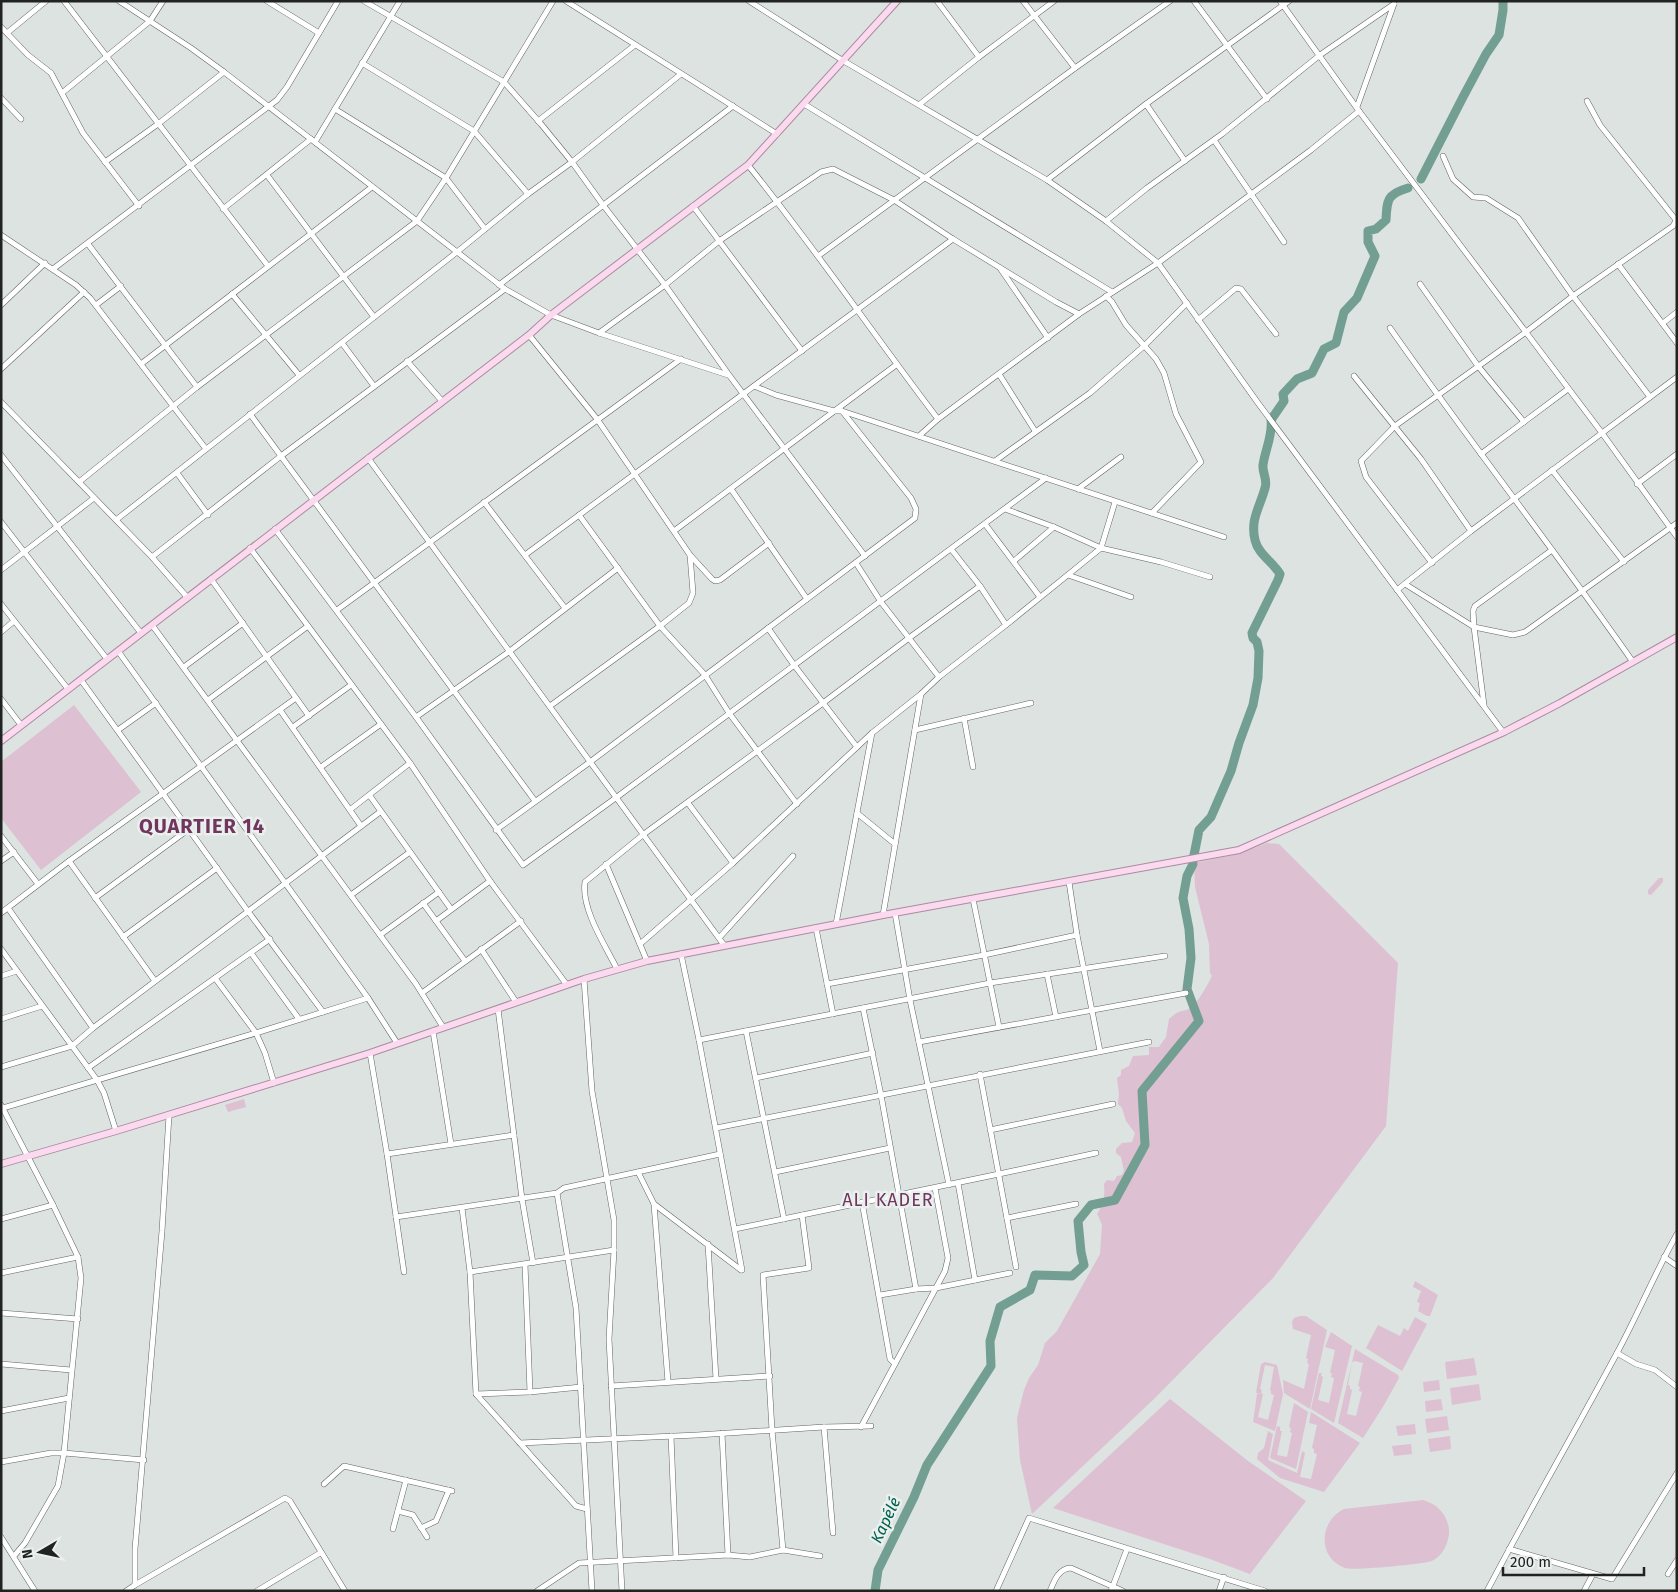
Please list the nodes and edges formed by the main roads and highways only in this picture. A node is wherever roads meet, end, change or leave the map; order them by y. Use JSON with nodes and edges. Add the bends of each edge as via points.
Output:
{"nodes":[{"id":1,"x":896,"y":1,"type":"edge"},
{"id":2,"x":1677,"y":637,"type":"edge"},
{"id":3,"x":1,"y":740,"type":"edge"},
{"id":4,"x":1,"y":1164,"type":"edge"}],
"edges":[{"from":1,"to":3,"type":"main road","via":[[748,165]]},
{"from":2,"to":4,"type":"main road","via":[[1503,732],[1239,850],[647,961],[584,979],[370,1053]]}]}
